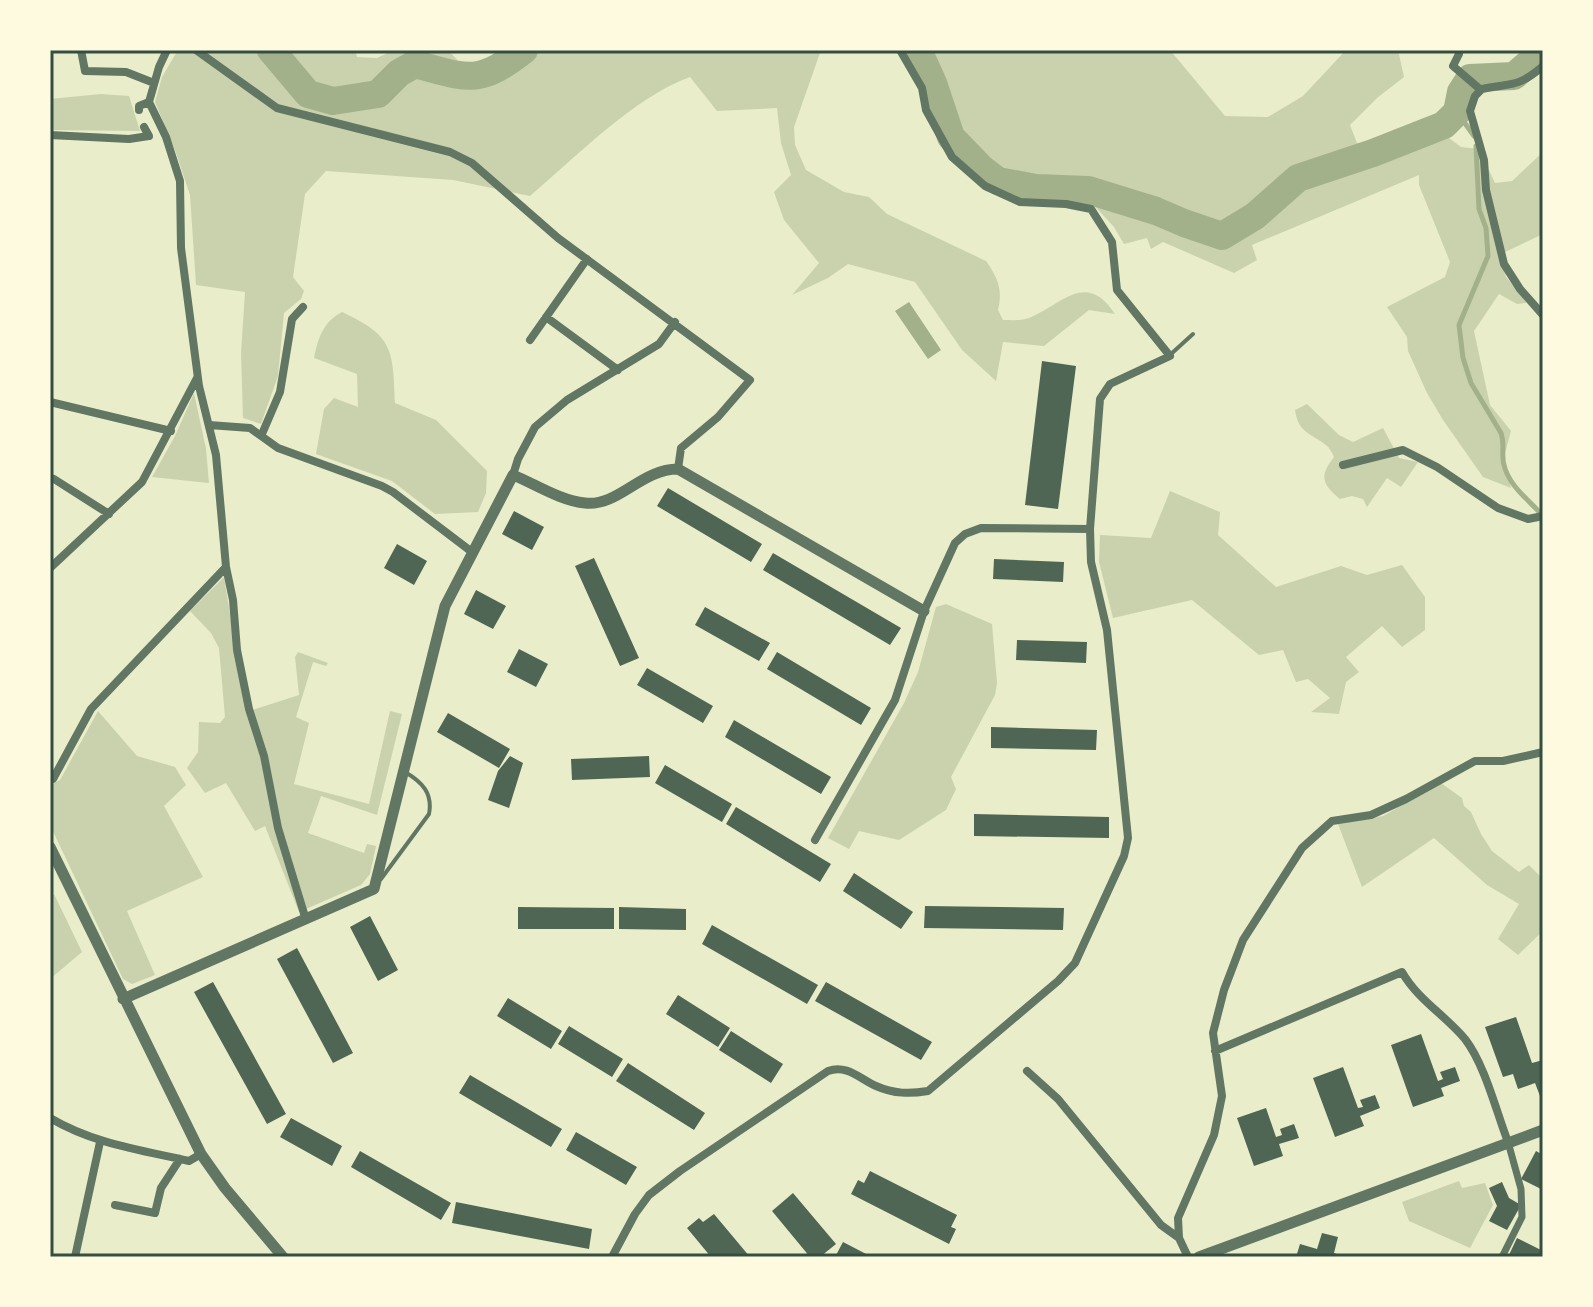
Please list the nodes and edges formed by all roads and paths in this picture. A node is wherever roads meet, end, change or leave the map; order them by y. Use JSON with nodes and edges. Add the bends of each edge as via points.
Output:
{"nodes":[{"id":1,"x":81,"y":50,"type":"edge"},
{"id":2,"x":167,"y":50,"type":"edge"},
{"id":3,"x":196,"y":50,"type":"edge"},
{"id":4,"x":900,"y":50,"type":"edge"},
{"id":5,"x":1459,"y":54,"type":"dead end"},
{"id":6,"x":1543,"y":66,"type":"edge"},
{"id":7,"x":154,"y":83,"type":"junction"},
{"id":8,"x":1478,"y":88,"type":"junction"},
{"id":9,"x":149,"y":102,"type":"junction"},
{"id":10,"x":139,"y":110,"type":"dead end"},
{"id":11,"x":144,"y":127,"type":"dead end"},
{"id":12,"x":50,"y":135,"type":"edge"},
{"id":13,"x":587,"y":259,"type":"junction"},
{"id":14,"x":303,"y":307,"type":"dead end"},
{"id":15,"x":1543,"y":315,"type":"edge"},
{"id":16,"x":546,"y":317,"type":"junction"},
{"id":17,"x":675,"y":322,"type":"junction"},
{"id":18,"x":1193,"y":334,"type":"dead end"},
{"id":19,"x":530,"y":340,"type":"dead end"},
{"id":20,"x":1170,"y":356,"type":"junction"},
{"id":21,"x":618,"y":370,"type":"junction"},
{"id":22,"x":197,"y":377,"type":"junction"},
{"id":23,"x":50,"y":402,"type":"edge"},
{"id":24,"x":209,"y":425,"type":"junction"},
{"id":25,"x":171,"y":431,"type":"junction"},
{"id":26,"x":262,"y":434,"type":"junction"},
{"id":27,"x":1343,"y":465,"type":"dead end"},
{"id":28,"x":678,"y":469,"type":"junction"},
{"id":29,"x":513,"y":475,"type":"junction"},
{"id":30,"x":54,"y":479,"type":"dead end"},
{"id":31,"x":109,"y":514,"type":"junction"},
{"id":32,"x":1542,"y":516,"type":"edge"},
{"id":33,"x":1090,"y":529,"type":"junction"},
{"id":34,"x":472,"y":552,"type":"junction"},
{"id":35,"x":52,"y":564,"type":"edge"},
{"id":36,"x":226,"y":567,"type":"junction"},
{"id":37,"x":924,"y":611,"type":"junction"},
{"id":38,"x":1543,"y":752,"type":"edge"},
{"id":39,"x":403,"y":771,"type":"junction"},
{"id":40,"x":50,"y":779,"type":"edge"},
{"id":41,"x":815,"y":840,"type":"dead end"},
{"id":42,"x":50,"y":847,"type":"edge"},
{"id":43,"x":374,"y":889,"type":"junction"},
{"id":44,"x":306,"y":920,"type":"junction"},
{"id":45,"x":123,"y":999,"type":"junction"},
{"id":46,"x":1215,"y":1051,"type":"junction"},
{"id":47,"x":1027,"y":1071,"type":"dead end"},
{"id":48,"x":51,"y":1122,"type":"edge"},
{"id":49,"x":1543,"y":1130,"type":"edge"},
{"id":50,"x":100,"y":1142,"type":"junction"},
{"id":51,"x":1508,"y":1142,"type":"junction"},
{"id":52,"x":201,"y":1154,"type":"junction"},
{"id":53,"x":180,"y":1159,"type":"junction"},
{"id":54,"x":115,"y":1205,"type":"dead end"},
{"id":55,"x":1179,"y":1238,"type":"junction"},
{"id":56,"x":75,"y":1257,"type":"edge"},
{"id":57,"x":283,"y":1257,"type":"edge"},
{"id":58,"x":612,"y":1257,"type":"edge"},
{"id":59,"x":1188,"y":1257,"type":"edge"},
{"id":60,"x":1199,"y":1257,"type":"edge"},
{"id":61,"x":1502,"y":1257,"type":"edge"}],
"edges":[{"from":1,"to":7,"type":"street","via":[[85,71],[126,72]]},
{"from":2,"to":7,"type":"street"},
{"from":3,"to":13,"type":"street","via":[[277,108],[450,152],[472,163]]},
{"from":4,"to":20,"type":"street","via":[[952,157],[985,186],[1020,202],[1091,209],[1112,242],[1117,290]]},
{"from":5,"to":8,"type":"street","via":[[1453,66]]},
{"from":6,"to":8,"type":"street","via":[[1528,80]]},
{"from":7,"to":9,"type":"street"},
{"from":8,"to":15,"type":"street","via":[[1470,111],[1504,264]]},
{"from":9,"to":10,"type":"street"},
{"from":9,"to":22,"type":"street","via":[[180,181],[181,248]]},
{"from":11,"to":12,"type":"street","via":[[149,136],[129,139]]},
{"from":13,"to":16,"type":"street"},
{"from":13,"to":17,"type":"street"},
{"from":14,"to":26,"type":"street","via":[[292,319],[280,392]]},
{"from":16,"to":19,"type":"street"},
{"from":16,"to":21,"type":"street"},
{"from":17,"to":21,"type":"street","via":[[659,344]]},
{"from":17,"to":28,"type":"street","via":[[750,380],[681,448]]},
{"from":18,"to":20,"type":"lane"},
{"from":20,"to":33,"type":"street","via":[[1110,384],[1100,399]]},
{"from":21,"to":29,"type":"street","via":[[567,400],[535,427]]},
{"from":22,"to":24,"type":"street"},
{"from":22,"to":25,"type":"street"},
{"from":23,"to":25,"type":"street"},
{"from":24,"to":26,"type":"street"},
{"from":24,"to":36,"type":"street"},
{"from":25,"to":31,"type":"street","via":[[142,482]]},
{"from":26,"to":34,"type":"street","via":[[278,448],[393,492]]},
{"from":27,"to":32,"type":"street","via":[[1403,450],[1498,508],[1528,519]]},
{"from":28,"to":29,"type":"street","via":[[662,469],[608,500],[586,504]]},
{"from":28,"to":37,"type":"street"},
{"from":29,"to":34,"type":"street"},
{"from":30,"to":31,"type":"street"},
{"from":31,"to":35,"type":"street"},
{"from":33,"to":37,"type":"street","via":[[998,527],[965,534],[955,543]]},
{"from":33,"to":58,"type":"street","via":[[1091,562],[1107,630],[1128,838],[1119,871],[1075,963],[928,1091],[906,1095],[850,1071],[828,1071],[649,1195]]},
{"from":34,"to":39,"type":"street","via":[[439,625]]},
{"from":36,"to":40,"type":"street","via":[[91,709]]},
{"from":36,"to":44,"type":"street","via":[[249,709]]},
{"from":37,"to":41,"type":"street","via":[[895,700]]},
{"from":38,"to":46,"type":"street","via":[[1475,761],[1383,810],[1332,821],[1319,831],[1302,848],[1243,940],[1214,1026]]},
{"from":39,"to":43,"type":"street"},
{"from":39,"to":43,"type":"lane","via":[[426,789],[429,814]]},
{"from":42,"to":45,"type":"street"},
{"from":43,"to":44,"type":"street"},
{"from":44,"to":45,"type":"street"},
{"from":45,"to":52,"type":"street"},
{"from":46,"to":51,"type":"street","via":[[1402,972],[1465,1039]]},
{"from":46,"to":55,"type":"street","via":[[1222,1096],[1214,1135],[1178,1218]]},
{"from":47,"to":55,"type":"street","via":[[1058,1099],[1161,1225]]},
{"from":48,"to":50,"type":"street"},
{"from":49,"to":51,"type":"street"},
{"from":50,"to":53,"type":"street"},
{"from":50,"to":56,"type":"street"},
{"from":51,"to":60,"type":"street"},
{"from":51,"to":61,"type":"street","via":[[1521,1189],[1522,1217]]},
{"from":52,"to":53,"type":"street","via":[[189,1161]]},
{"from":52,"to":57,"type":"street"},
{"from":53,"to":54,"type":"street","via":[[161,1188],[155,1213]]},
{"from":55,"to":59,"type":"street"}]}
